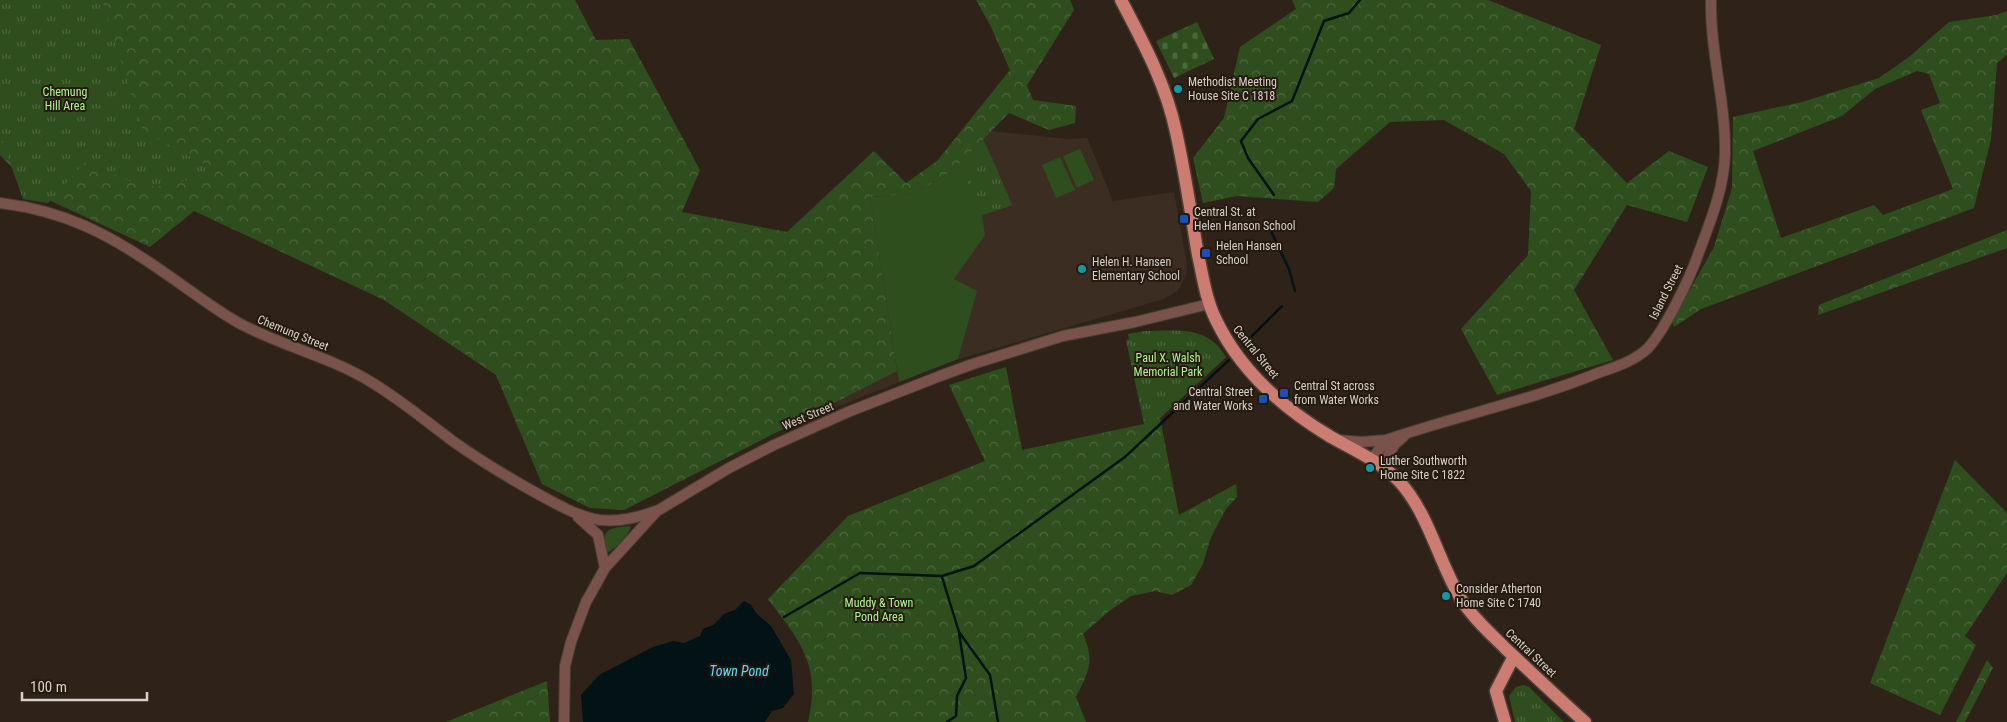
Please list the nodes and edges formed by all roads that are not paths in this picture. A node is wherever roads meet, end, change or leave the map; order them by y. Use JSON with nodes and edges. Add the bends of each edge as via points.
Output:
{"nodes":[{"id":1,"x":1121,"y":0,"type":"edge"},
{"id":2,"x":1710,"y":0,"type":"edge"},
{"id":3,"x":0,"y":203,"type":"edge"},
{"id":4,"x":1209,"y":304,"type":"junction"},
{"id":5,"x":1413,"y":431,"type":"junction"},
{"id":6,"x":1335,"y":439,"type":"junction"},
{"id":7,"x":1386,"y":440,"type":"junction"},
{"id":8,"x":1377,"y":463,"type":"junction"},
{"id":9,"x":567,"y":509,"type":"junction"},
{"id":10,"x":657,"y":510,"type":"junction"},
{"id":11,"x":605,"y":568,"type":"junction"},
{"id":12,"x":1514,"y":656,"type":"junction"},
{"id":13,"x":564,"y":722,"type":"edge"},
{"id":14,"x":1505,"y":722,"type":"edge"},
{"id":15,"x":1585,"y":722,"type":"edge"}],
"edges":[{"from":1,"to":4,"type":"main road","name":"Central Street","via":[[1151,58],[1170,107]]},
{"from":2,"to":5,"type":"street","name":"Island Street","via":[[1724,119],[1723,175],[1716,208],[1696,262],[1663,328],[1643,352],[1581,380]]},
{"from":3,"to":9,"type":"street","name":"Chemung Street","via":[[46,211],[104,234],[236,321],[371,382],[484,462]]},
{"from":4,"to":6,"type":"main road","name":"Central Street","via":[[1225,338],[1260,381],[1290,409]]},
{"from":4,"to":10,"type":"street","name":"West Street","via":[[1063,336],[940,376],[774,445]]},
{"from":5,"to":7,"type":"street","name":"Island Street"},
{"from":5,"to":8,"type":"street","name":"Island Street"},
{"from":6,"to":7,"type":"street","name":"Island Street"},
{"from":6,"to":8,"type":"main road","name":"Central Street"},
{"from":7,"to":8,"type":"street"},
{"from":8,"to":12,"type":"main road","name":"Central Street","via":[[1412,497],[1454,586],[1470,612]]},
{"from":9,"to":10,"type":"street","name":"Chemung Street","via":[[607,520],[628,519]]},
{"from":9,"to":11,"type":"street","name":"Chemung Street","via":[[598,535]]},
{"from":10,"to":11,"type":"street","name":"West Street"},
{"from":11,"to":13,"type":"street","name":"West Street","via":[[586,602],[568,654]]},
{"from":12,"to":14,"type":"main road","via":[[1496,691]]},
{"from":12,"to":15,"type":"main road","name":"Central Street"}]}
